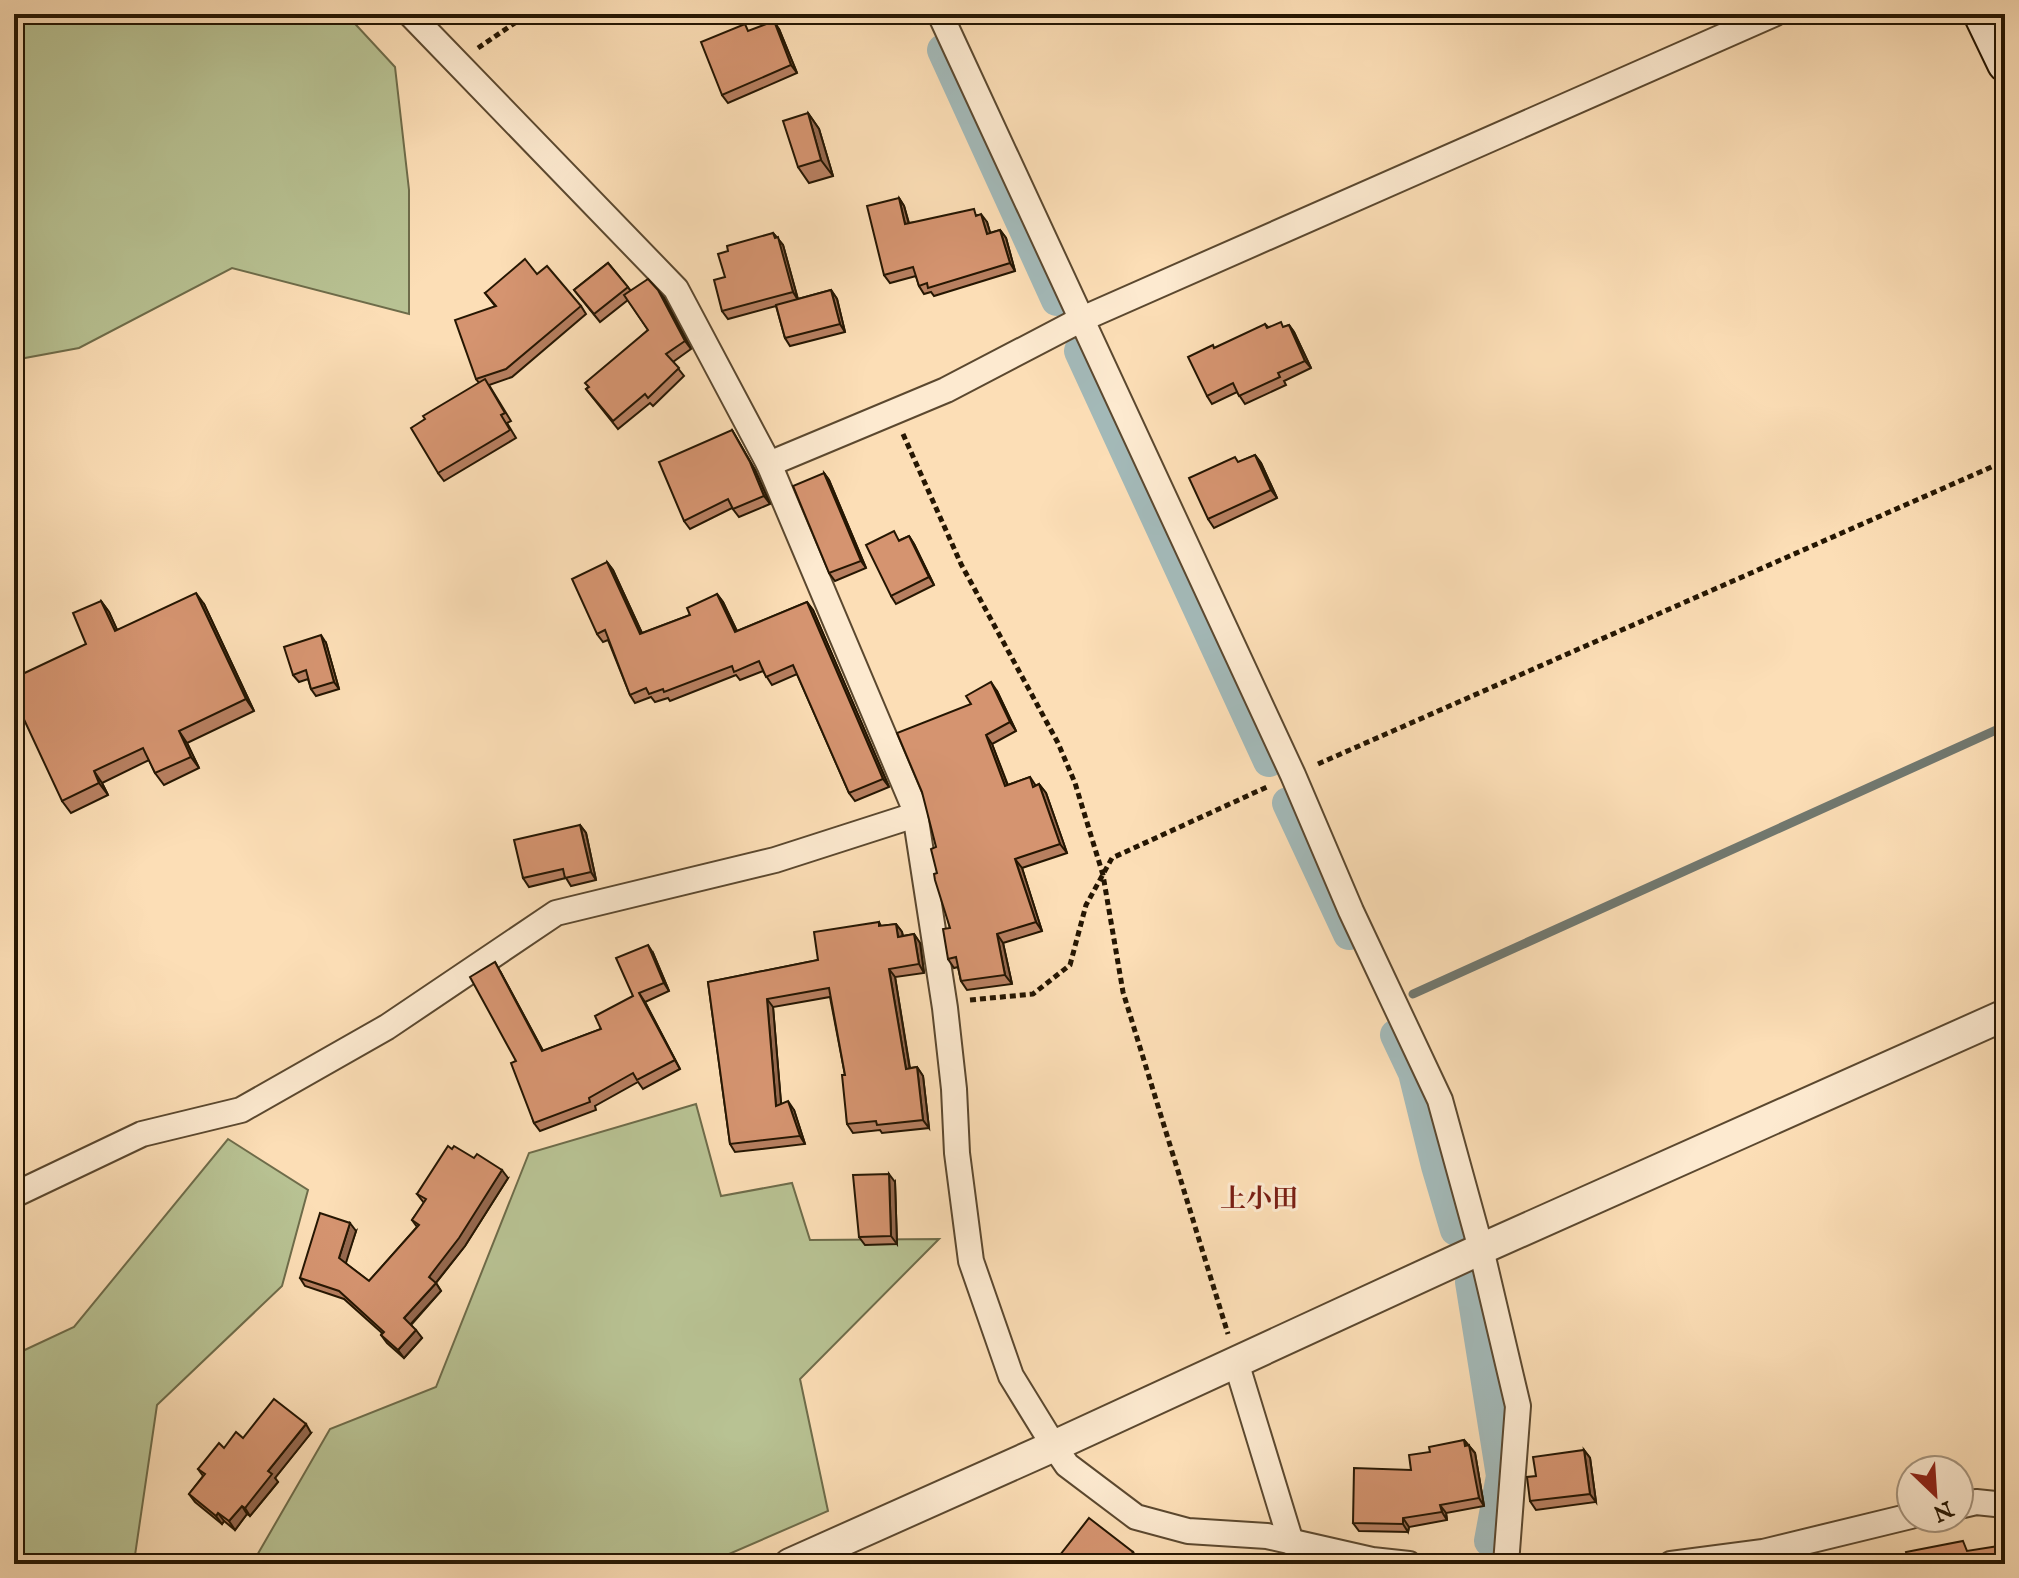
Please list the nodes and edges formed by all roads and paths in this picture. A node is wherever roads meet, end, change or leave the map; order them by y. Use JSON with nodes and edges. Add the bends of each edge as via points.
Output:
{"nodes":[{"id":1,"x":410,"y":14,"type":"edge"},
{"id":2,"x":528,"y":14,"type":"edge"},
{"id":3,"x":940,"y":14,"type":"edge"},
{"id":4,"x":1774,"y":14,"type":"edge"},
{"id":5,"x":1981,"y":14,"type":"edge"},
{"id":6,"x":457,"y":62,"type":"junction"},
{"id":7,"x":2005,"y":64,"type":"edge"},
{"id":8,"x":1082,"y":319,"type":"junction"},
{"id":9,"x":893,"y":412,"type":"junction"},
{"id":10,"x":2005,"y":461,"type":"edge"},
{"id":11,"x":769,"y":464,"type":"junction"},
{"id":12,"x":1293,"y":775,"type":"junction"},
{"id":13,"x":915,"y":815,"type":"junction"},
{"id":14,"x":1103,"y":875,"type":"junction"},
{"id":15,"x":945,"y":1008,"type":"junction"},
{"id":16,"x":2005,"y":1015,"type":"edge"},
{"id":17,"x":14,"y":1195,"type":"edge"},
{"id":18,"x":1481,"y":1249,"type":"junction"},
{"id":19,"x":1236,"y":1362,"type":"junction"},
{"id":20,"x":1054,"y":1446,"type":"junction"},
{"id":21,"x":1975,"y":1502,"type":"edge"},
{"id":22,"x":2005,"y":1505,"type":"edge"},
{"id":23,"x":1895,"y":1521,"type":"edge"},
{"id":24,"x":1291,"y":1542,"type":"junction"},
{"id":25,"x":1763,"y":1558,"type":"edge"},
{"id":26,"x":790,"y":1564,"type":"edge"},
{"id":27,"x":1409,"y":1564,"type":"edge"},
{"id":28,"x":1506,"y":1564,"type":"edge"},
{"id":29,"x":1671,"y":1564,"type":"edge"}],
"edges":[{"from":1,"to":6,"type":"street"},
{"from":2,"to":6,"type":"path"},
{"from":3,"to":8,"type":"street"},
{"from":4,"to":8,"type":"street"},
{"from":5,"to":7,"type":"main road"},
{"from":6,"to":11,"type":"street","via":[[676,289]]},
{"from":8,"to":9,"type":"street"},
{"from":8,"to":12,"type":"street"},
{"from":9,"to":11,"type":"street"},
{"from":9,"to":14,"type":"path","via":[[961,564],[1058,743]]},
{"from":10,"to":12,"type":"path"},
{"from":11,"to":13,"type":"street"},
{"from":12,"to":14,"type":"path","via":[[1112,858]]},
{"from":12,"to":18,"type":"street","via":[[1440,1100]]},
{"from":13,"to":15,"type":"street"},
{"from":13,"to":17,"type":"street","via":[[775,860],[556,913],[387,1027],[241,1110],[142,1134]]},
{"from":14,"to":15,"type":"path","via":[[1086,905],[1070,965],[1033,994],[975,999]]},
{"from":14,"to":19,"type":"path","via":[[1123,992]]},
{"from":15,"to":20,"type":"street","via":[[971,1261],[1011,1376]]},
{"from":16,"to":18,"type":"street"},
{"from":18,"to":19,"type":"street"},
{"from":18,"to":28,"type":"street","via":[[1518,1406]]},
{"from":19,"to":20,"type":"street"},
{"from":19,"to":24,"type":"street"},
{"from":20,"to":24,"type":"street","via":[[1067,1465],[1136,1517],[1188,1531]]},
{"from":20,"to":26,"type":"street"},
{"from":21,"to":22,"type":"street"},
{"from":23,"to":25,"type":"street"},
{"from":24,"to":27,"type":"street"},
{"from":25,"to":29,"type":"street"}]}
